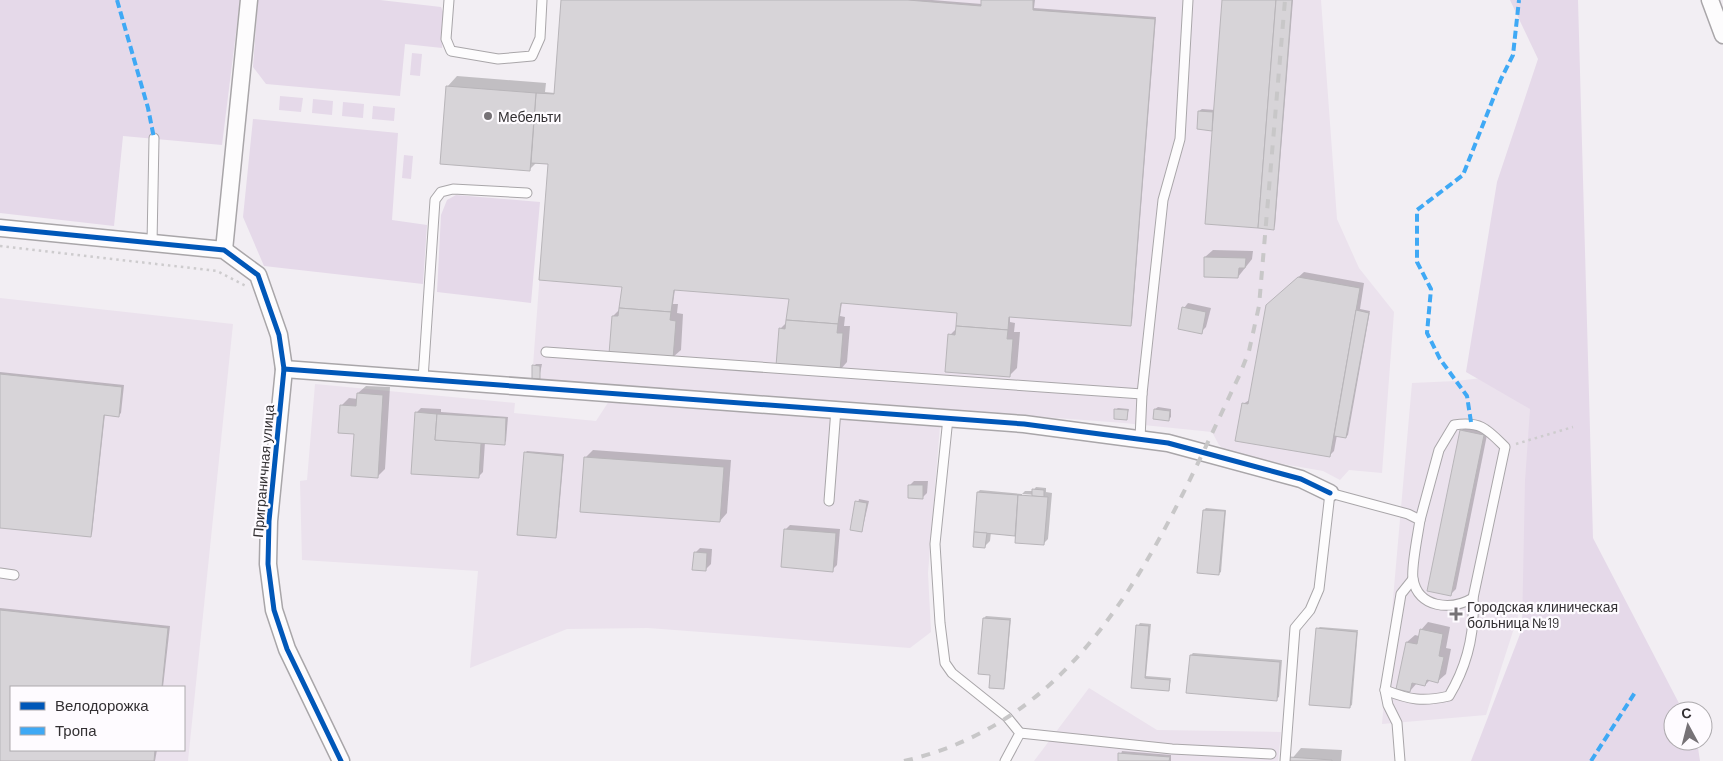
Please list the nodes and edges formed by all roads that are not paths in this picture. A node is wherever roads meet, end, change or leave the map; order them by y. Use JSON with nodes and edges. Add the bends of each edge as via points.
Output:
{"nodes":[{"id":1,"x":249,"y":0,"type":"edge"},
{"id":2,"x":449,"y":0,"type":"edge"},
{"id":3,"x":542,"y":0,"type":"edge"},
{"id":4,"x":1188,"y":0,"type":"edge"},
{"id":5,"x":1710,"y":0,"type":"edge"},
{"id":6,"x":1723,"y":35,"type":"edge"},
{"id":7,"x":154,"y":138,"type":"dead end"},
{"id":8,"x":527,"y":193,"type":"dead end"},
{"id":9,"x":0,"y":228,"type":"edge"},
{"id":10,"x":152,"y":243,"type":"junction"},
{"id":11,"x":224,"y":250,"type":"junction"},
{"id":12,"x":546,"y":352,"type":"dead end"},
{"id":13,"x":284,"y":369,"type":"junction"},
{"id":14,"x":423,"y":379,"type":"junction"},
{"id":15,"x":1142,"y":394,"type":"junction"},
{"id":16,"x":836,"y":409,"type":"junction"},
{"id":17,"x":948,"y":418,"type":"junction"},
{"id":18,"x":1140,"y":439,"type":"junction"},
{"id":19,"x":1330,"y":493,"type":"junction"},
{"id":20,"x":829,"y":501,"type":"dead end"},
{"id":21,"x":1420,"y":520,"type":"junction"},
{"id":22,"x":0,"y":573,"type":"edge"},
{"id":23,"x":14,"y":575,"type":"dead end"},
{"id":24,"x":1413,"y":579,"type":"junction"},
{"id":25,"x":1473,"y":598,"type":"junction"},
{"id":26,"x":1385,"y":690,"type":"junction"},
{"id":27,"x":1020,"y":733,"type":"junction"},
{"id":28,"x":1271,"y":754,"type":"dead end"},
{"id":29,"x":341,"y":761,"type":"edge"},
{"id":30,"x":1006,"y":761,"type":"edge"},
{"id":31,"x":1284,"y":761,"type":"edge"},
{"id":32,"x":1400,"y":761,"type":"edge"}],
"edges":[{"from":1,"to":11,"type":"street"},
{"from":2,"to":3,"type":"lane","via":[[446,39],[451,51],[498,59],[532,56],[540,38]]},
{"from":4,"to":15,"type":"lane","via":[[1180,139],[1163,200]]},
{"from":5,"to":6,"type":"street"},
{"from":7,"to":10,"type":"lane"},
{"from":8,"to":14,"type":"lane","via":[[453,189],[441,192],[435,200]]},
{"from":9,"to":10,"type":"street"},
{"from":10,"to":11,"type":"street"},
{"from":11,"to":13,"type":"street","name":"Приграничная улица","via":[[258,275],[279,335]]},
{"from":12,"to":15,"type":"lane"},
{"from":13,"to":14,"type":"street"},
{"from":13,"to":29,"type":"street","name":"Приграничная улица","via":[[269,520],[268,564],[274,610],[287,649]]},
{"from":14,"to":16,"type":"street"},
{"from":15,"to":18,"type":"lane"},
{"from":16,"to":17,"type":"street"},
{"from":16,"to":20,"type":"lane"},
{"from":17,"to":18,"type":"street"},
{"from":17,"to":27,"type":"lane","via":[[935,544],[945,663],[952,673],[1007,717]]},
{"from":18,"to":19,"type":"street","via":[[1203,451],[1274,471]]},
{"from":19,"to":21,"type":"lane"},
{"from":19,"to":31,"type":"lane","via":[[1319,589],[1310,610],[1295,628]]},
{"from":21,"to":24,"type":"lane"},
{"from":21,"to":25,"type":"lane","via":[[1439,450],[1454,424],[1470,422],[1485,428],[1505,447]]},
{"from":22,"to":23,"type":"lane"},
{"from":24,"to":25,"type":"lane","via":[[1420,596],[1434,605],[1451,605]]},
{"from":24,"to":26,"type":"lane","via":[[1401,594]]},
{"from":25,"to":26,"type":"lane","via":[[1474,622],[1470,645],[1458,681],[1449,696],[1431,700],[1408,699]]},
{"from":26,"to":32,"type":"lane","via":[[1397,723]]},
{"from":27,"to":28,"type":"lane","via":[[1172,749]]},
{"from":27,"to":30,"type":"lane"}]}
